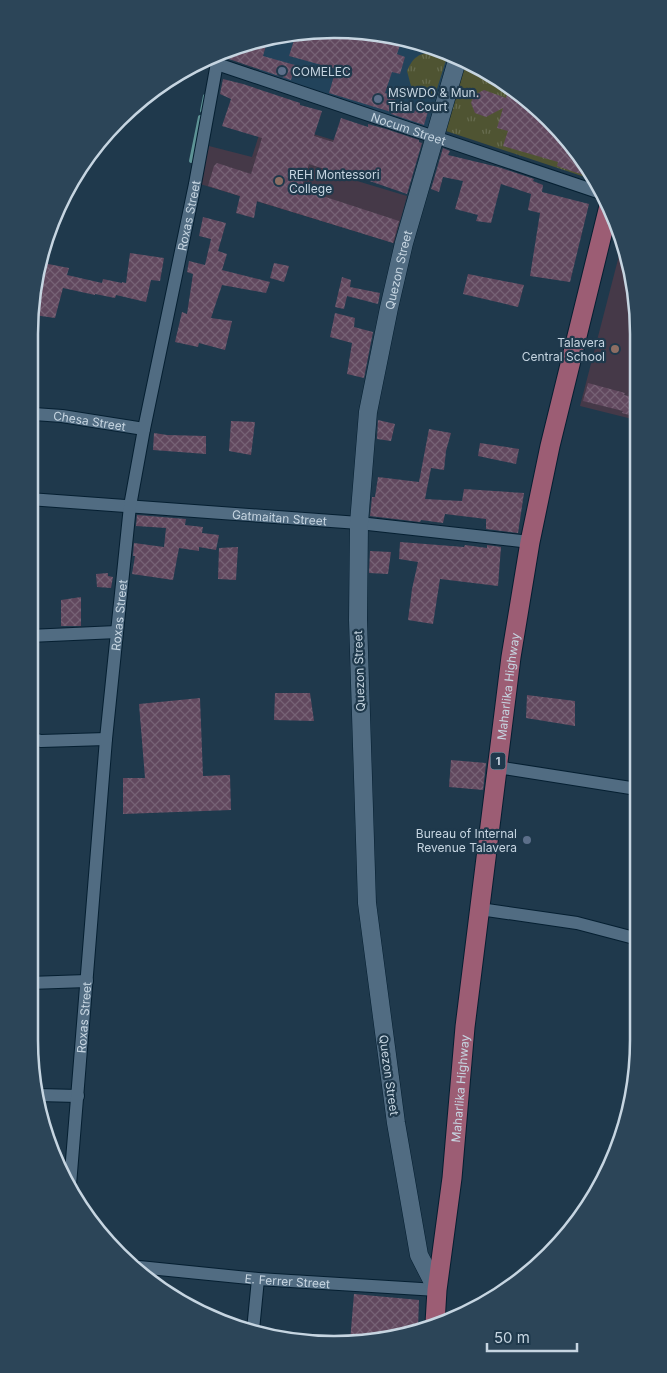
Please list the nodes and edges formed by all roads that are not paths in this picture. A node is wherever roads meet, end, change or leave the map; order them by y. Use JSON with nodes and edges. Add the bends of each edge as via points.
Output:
{"nodes":[{"id":1,"x":222,"y":59,"type":"edge"},
{"id":2,"x":217,"y":61,"type":"edge"},
{"id":3,"x":456,"y":64,"type":"edge"},
{"id":4,"x":435,"y":138,"type":"junction"},
{"id":5,"x":592,"y":190,"type":"edge"},
{"id":6,"x":606,"y":218,"type":"edge"},
{"id":7,"x":38,"y":414,"type":"edge"},
{"id":8,"x":144,"y":429,"type":"junction"},
{"id":9,"x":38,"y":500,"type":"edge"},
{"id":10,"x":130,"y":506,"type":"junction"},
{"id":11,"x":359,"y":523,"type":"junction"},
{"id":12,"x":530,"y":542,"type":"junction"},
{"id":13,"x":117,"y":632,"type":"junction"},
{"id":14,"x":38,"y":636,"type":"edge"},
{"id":15,"x":106,"y":739,"type":"junction"},
{"id":16,"x":38,"y":740,"type":"edge"},
{"id":17,"x":498,"y":767,"type":"junction"},
{"id":18,"x":630,"y":788,"type":"edge"},
{"id":19,"x":480,"y":909,"type":"junction"},
{"id":20,"x":630,"y":937,"type":"edge"},
{"id":21,"x":87,"y":981,"type":"junction"},
{"id":22,"x":38,"y":982,"type":"edge"},
{"id":23,"x":43,"y":1095,"type":"edge"},
{"id":24,"x":78,"y":1096,"type":"junction"},
{"id":25,"x":71,"y":1176,"type":"edge"},
{"id":26,"x":144,"y":1267,"type":"edge"},
{"id":27,"x":258,"y":1279,"type":"junction"},
{"id":28,"x":437,"y":1290,"type":"junction"},
{"id":29,"x":435,"y":1318,"type":"edge"},
{"id":30,"x":253,"y":1324,"type":"edge"}],
"edges":[{"from":1,"to":4,"type":"street","name":"Nocum Street"},
{"from":2,"to":8,"type":"street","name":"Roxas Street","via":[[196,184]]},
{"from":3,"to":4,"type":"street","name":"Quezon Street"},
{"from":4,"to":5,"type":"street","name":"Nocum Street"},
{"from":4,"to":11,"type":"street","name":"Quezon Street","via":[[404,242],[368,412]]},
{"from":6,"to":12,"type":"main road","name":"Maharlika Highway","number":"1"},
{"from":7,"to":8,"type":"street","name":"Chesa Street"},
{"from":8,"to":10,"type":"street","name":"Roxas Street"},
{"from":9,"to":10,"type":"street","name":"Gatmaitan Street"},
{"from":10,"to":11,"type":"street","name":"Gatmaitan Street"},
{"from":10,"to":13,"type":"street","name":"Roxas Street"},
{"from":11,"to":12,"type":"street","name":"Gatmaitan Street"},
{"from":11,"to":28,"type":"street","name":"Quezon Street","via":[[358,620],[367,903],[396,1123],[419,1255]]},
{"from":12,"to":17,"type":"main road","name":"Maharlika Highway","number":"1","via":[[511,656]]},
{"from":13,"to":14,"type":"street"},
{"from":13,"to":15,"type":"street","name":"Roxas Street"},
{"from":15,"to":16,"type":"street"},
{"from":15,"to":21,"type":"street","name":"Roxas Street"},
{"from":17,"to":18,"type":"street"},
{"from":17,"to":19,"type":"main road","name":"Maharlika Highway","number":"1"},
{"from":19,"to":20,"type":"street","via":[[578,923]]},
{"from":19,"to":28,"type":"main road","name":"Maharlika Highway","number":"1"},
{"from":21,"to":22,"type":"street"},
{"from":21,"to":24,"type":"street","name":"Roxas Street"},
{"from":23,"to":24,"type":"street"},
{"from":24,"to":25,"type":"street","name":"Roxas Street"},
{"from":26,"to":27,"type":"street","name":"E. Ferrer Street"},
{"from":27,"to":28,"type":"street","name":"E. Ferrer Street"},
{"from":27,"to":30,"type":"street"},
{"from":28,"to":29,"type":"main road","name":"Maharlika Highway","number":"1"}]}
